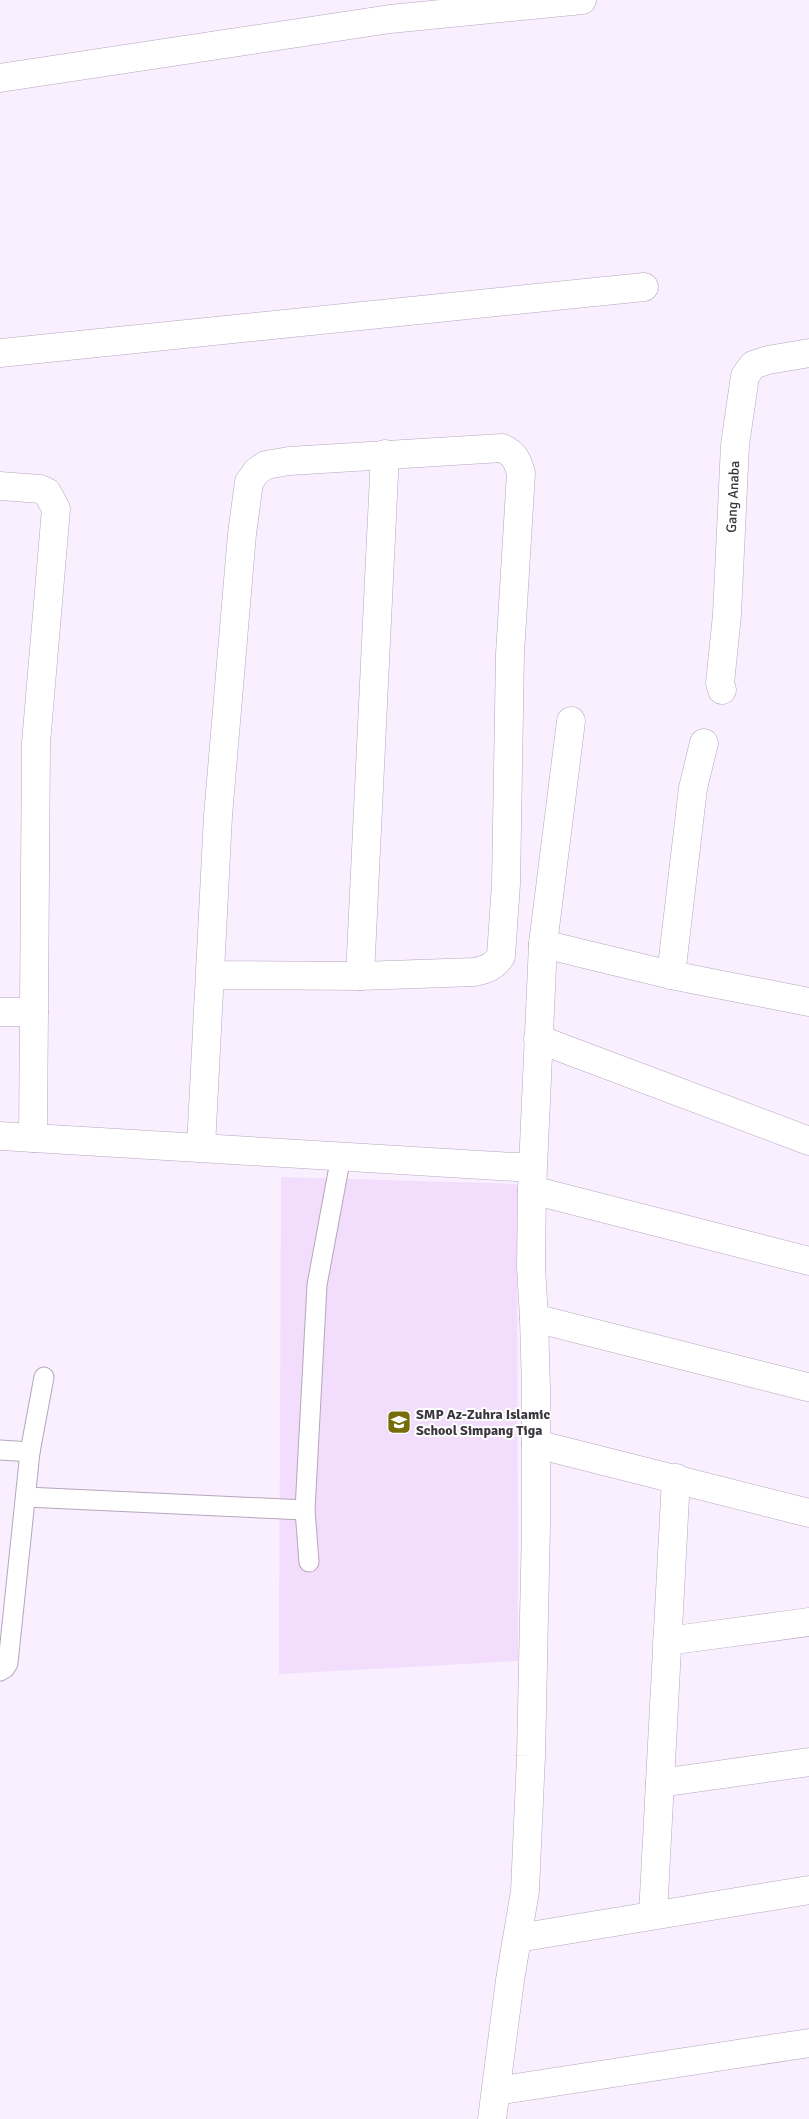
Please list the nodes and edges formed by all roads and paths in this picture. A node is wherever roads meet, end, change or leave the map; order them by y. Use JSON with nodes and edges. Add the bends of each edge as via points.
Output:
{"nodes":[{"id":1,"x":582,"y":0,"type":"edge"},
{"id":2,"x":0,"y":78,"type":"edge"},
{"id":3,"x":644,"y":287,"type":"dead end"},
{"id":4,"x":0,"y":353,"type":"edge"},
{"id":5,"x":809,"y":353,"type":"edge"},
{"id":6,"x":385,"y":454,"type":"junction"},
{"id":7,"x":0,"y":486,"type":"edge"},
{"id":8,"x":722,"y":690,"type":"dead end"},
{"id":9,"x":571,"y":721,"type":"dead end"},
{"id":10,"x":704,"y":743,"type":"dead end"},
{"id":11,"x":543,"y":944,"type":"junction"},
{"id":12,"x":210,"y":975,"type":"junction"},
{"id":13,"x":360,"y":976,"type":"junction"},
{"id":14,"x":671,"y":976,"type":"junction"},
{"id":15,"x":809,"y":1002,"type":"edge"},
{"id":16,"x":0,"y":1012,"type":"edge"},
{"id":17,"x":34,"y":1012,"type":"junction"},
{"id":18,"x":538,"y":1039,"type":"junction"},
{"id":19,"x":0,"y":1136,"type":"edge"},
{"id":20,"x":33,"y":1138,"type":"junction"},
{"id":21,"x":809,"y":1141,"type":"edge"},
{"id":22,"x":201,"y":1147,"type":"junction"},
{"id":23,"x":341,"y":1156,"type":"junction"},
{"id":24,"x":532,"y":1179,"type":"junction"},
{"id":25,"x":809,"y":1261,"type":"edge"},
{"id":26,"x":534,"y":1318,"type":"junction"},
{"id":27,"x":44,"y":1377,"type":"dead end"},
{"id":28,"x":807,"y":1388,"type":"dead end"},
{"id":29,"x":536,"y":1444,"type":"junction"},
{"id":30,"x":0,"y":1450,"type":"edge"},
{"id":31,"x":30,"y":1452,"type":"junction"},
{"id":32,"x":676,"y":1478,"type":"junction"},
{"id":33,"x":26,"y":1497,"type":"junction"},
{"id":34,"x":306,"y":1510,"type":"junction"},
{"id":35,"x":809,"y":1513,"type":"edge"},
{"id":36,"x":309,"y":1562,"type":"dead end"},
{"id":37,"x":809,"y":1622,"type":"edge"},
{"id":38,"x":667,"y":1641,"type":"junction"},
{"id":39,"x":0,"y":1671,"type":"edge"},
{"id":40,"x":809,"y":1762,"type":"edge"},
{"id":41,"x":660,"y":1783,"type":"junction"},
{"id":42,"x":809,"y":1890,"type":"edge"},
{"id":43,"x":653,"y":1915,"type":"junction"},
{"id":44,"x":518,"y":1938,"type":"junction"},
{"id":45,"x":809,"y":2043,"type":"edge"},
{"id":46,"x":496,"y":2091,"type":"junction"},
{"id":47,"x":492,"y":2119,"type":"edge"}],
"edges":[{"from":1,"to":2,"type":"street","via":[[390,19]]},
{"from":3,"to":4,"type":"street"},
{"from":5,"to":8,"type":"street","name":"Gang Anaba","via":[[753,365],[745,376],[735,445]]},
{"from":6,"to":12,"type":"street","via":[[289,460],[266,465],[249,482],[218,816]]},
{"from":6,"to":13,"type":"street"},
{"from":6,"to":13,"type":"street","via":[[502,448],[516,457],[521,473],[510,654],[504,944],[497,963],[475,972]]},
{"from":7,"to":17,"type":"street","via":[[40,489],[47,492],[56,509],[36,743]]},
{"from":9,"to":11,"type":"street"},
{"from":10,"to":14,"type":"street","via":[[693,788]]},
{"from":11,"to":14,"type":"street"},
{"from":11,"to":18,"type":"street"},
{"from":12,"to":13,"type":"street"},
{"from":12,"to":22,"type":"street"},
{"from":14,"to":15,"type":"street"},
{"from":16,"to":17,"type":"street"},
{"from":17,"to":20,"type":"street"},
{"from":18,"to":21,"type":"street"},
{"from":18,"to":24,"type":"street"},
{"from":19,"to":20,"type":"street"},
{"from":20,"to":22,"type":"street"},
{"from":22,"to":23,"type":"street"},
{"from":23,"to":24,"type":"street"},
{"from":23,"to":34,"type":"lane","via":[[317,1285]]},
{"from":24,"to":25,"type":"street"},
{"from":24,"to":26,"type":"street"},
{"from":26,"to":28,"type":"street"},
{"from":26,"to":29,"type":"street"},
{"from":27,"to":31,"type":"lane"},
{"from":29,"to":32,"type":"street"},
{"from":29,"to":44,"type":"street","via":[[531,1756],[526,1891]]},
{"from":30,"to":31,"type":"lane"},
{"from":31,"to":33,"type":"lane"},
{"from":32,"to":35,"type":"street"},
{"from":32,"to":38,"type":"street"},
{"from":33,"to":34,"type":"lane"},
{"from":33,"to":39,"type":"lane","via":[[8,1663]]},
{"from":34,"to":36,"type":"lane"},
{"from":37,"to":38,"type":"street"},
{"from":38,"to":41,"type":"street"},
{"from":40,"to":41,"type":"street"},
{"from":41,"to":43,"type":"street"},
{"from":42,"to":43,"type":"street"},
{"from":43,"to":44,"type":"street"},
{"from":44,"to":46,"type":"street"},
{"from":45,"to":46,"type":"street"},
{"from":46,"to":47,"type":"street"}]}
